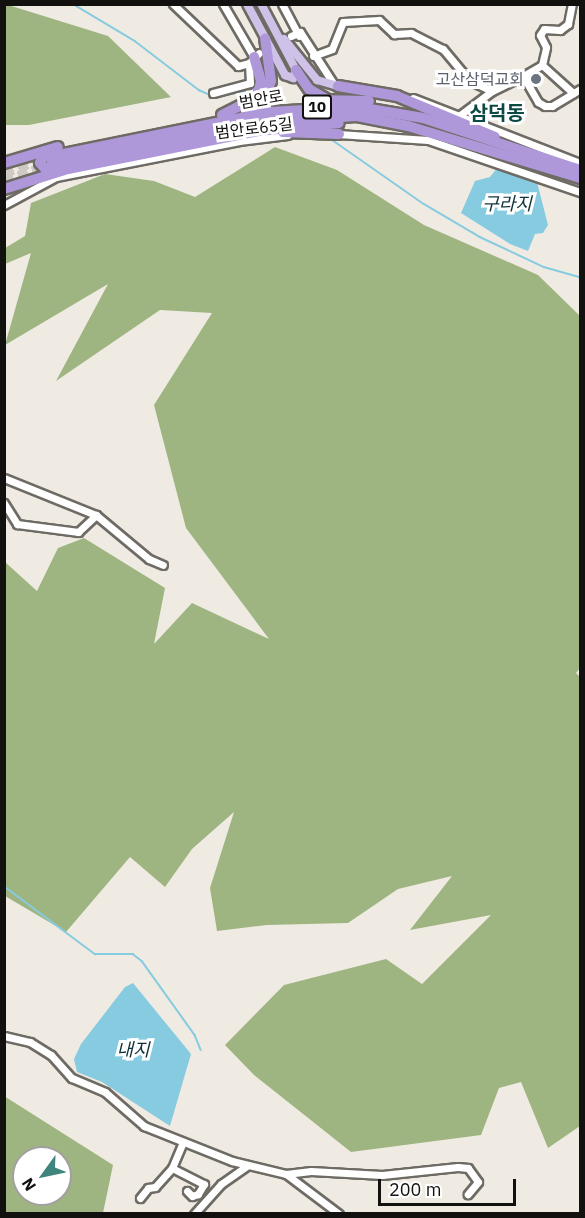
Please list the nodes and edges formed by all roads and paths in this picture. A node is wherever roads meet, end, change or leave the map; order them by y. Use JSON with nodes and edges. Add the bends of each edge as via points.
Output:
{"nodes":[{"id":1,"x":173,"y":4,"type":"edge"},
{"id":2,"x":223,"y":4,"type":"edge"},
{"id":3,"x":247,"y":4,"type":"edge"},
{"id":4,"x":261,"y":4,"type":"edge"},
{"id":5,"x":282,"y":4,"type":"edge"},
{"id":6,"x":572,"y":4,"type":"edge"},
{"id":7,"x":267,"y":15,"type":"junction"},
{"id":8,"x":300,"y":33,"type":"junction"},
{"id":9,"x":292,"y":37,"type":"dead end"},
{"id":10,"x":265,"y":38,"type":"junction"},
{"id":11,"x":313,"y":56,"type":"junction"},
{"id":12,"x":256,"y":57,"type":"junction"},
{"id":13,"x":542,"y":65,"type":"junction"},
{"id":14,"x":296,"y":70,"type":"junction"},
{"id":15,"x":523,"y":76,"type":"junction"},
{"id":16,"x":338,"y":91,"type":"junction"},
{"id":17,"x":492,"y":91,"type":"junction"},
{"id":18,"x":577,"y":91,"type":"edge"},
{"id":19,"x":213,"y":93,"type":"dead end"},
{"id":20,"x":327,"y":99,"type":"junction"},
{"id":21,"x":250,"y":109,"type":"junction"},
{"id":22,"x":222,"y":115,"type":"junction"},
{"id":23,"x":460,"y":115,"type":"junction"},
{"id":24,"x":423,"y":118,"type":"junction"},
{"id":25,"x":408,"y":126,"type":"junction"},
{"id":26,"x":339,"y":130,"type":"junction"},
{"id":27,"x":259,"y":131,"type":"junction"},
{"id":28,"x":516,"y":149,"type":"junction"},
{"id":29,"x":498,"y":152,"type":"junction"},
{"id":30,"x":478,"y":154,"type":"junction"},
{"id":31,"x":6,"y":162,"type":"edge"},
{"id":32,"x":49,"y":162,"type":"junction"},
{"id":33,"x":580,"y":163,"type":"edge"},
{"id":34,"x":580,"y":170,"type":"edge"},
{"id":35,"x":580,"y":178,"type":"edge"},
{"id":36,"x":4,"y":189,"type":"edge"},
{"id":37,"x":580,"y":192,"type":"edge"},
{"id":38,"x":4,"y":205,"type":"edge"},
{"id":39,"x":4,"y":478,"type":"edge"},
{"id":40,"x":4,"y":503,"type":"edge"},
{"id":41,"x":96,"y":514,"type":"junction"},
{"id":42,"x":164,"y":565,"type":"dead end"},
{"id":43,"x":4,"y":1036,"type":"edge"},
{"id":44,"x":183,"y":1142,"type":"junction"},
{"id":45,"x":247,"y":1166,"type":"junction"},
{"id":46,"x":172,"y":1168,"type":"junction"},
{"id":47,"x":286,"y":1174,"type":"junction"},
{"id":48,"x":187,"y":1191,"type":"dead end"},
{"id":49,"x":198,"y":1194,"type":"junction"},
{"id":50,"x":468,"y":1194,"type":"dead end"},
{"id":51,"x":140,"y":1198,"type":"dead end"},
{"id":52,"x":206,"y":1201,"type":"junction"},
{"id":53,"x":194,"y":1214,"type":"edge"},
{"id":54,"x":339,"y":1214,"type":"edge"}],
"edges":[{"from":1,"to":12,"type":"street","via":[[238,66]]},
{"from":2,"to":12,"type":"street"},
{"from":3,"to":10,"type":"main road"},
{"from":4,"to":7,"type":"main road"},
{"from":5,"to":8,"type":"street"},
{"from":6,"to":13,"type":"street","via":[[568,24],[560,30],[544,29],[540,35],[546,47]]},
{"from":7,"to":14,"type":"main road"},
{"from":7,"to":16,"type":"main road","via":[[317,80]]},
{"from":8,"to":9,"type":"street"},
{"from":8,"to":11,"type":"street"},
{"from":10,"to":14,"type":"main road","via":[[287,77],[293,78]]},
{"from":10,"to":21,"type":"highway","via":[[271,81],[266,96]]},
{"from":11,"to":16,"type":"street"},
{"from":11,"to":17,"type":"street","via":[[332,49],[343,22],[379,20],[394,34],[411,33],[443,49],[469,80]]},
{"from":12,"to":19,"type":"street","via":[[250,83]]},
{"from":12,"to":22,"type":"highway","via":[[259,90],[244,104]]},
{"from":13,"to":15,"type":"street"},
{"from":13,"to":18,"type":"street"},
{"from":14,"to":20,"type":"highway","via":[[309,89]]},
{"from":15,"to":17,"type":"street"},
{"from":15,"to":18,"type":"street","via":[[538,102],[545,106]]},
{"from":16,"to":23,"type":"street","via":[[374,87]]},
{"from":16,"to":28,"type":"highway","via":[[397,96],[481,129]]},
{"from":17,"to":23,"type":"street"},
{"from":20,"to":21,"type":"highway"},
{"from":20,"to":24,"type":"highway","via":[[374,102]]},
{"from":21,"to":22,"type":"highway"},
{"from":22,"to":32,"type":"highway"},
{"from":23,"to":33,"type":"street"},
{"from":24,"to":28,"type":"highway","name":"범안로","number":"10"},
{"from":24,"to":32,"type":"highway","name":"범안로","number":"10","via":[[375,108],[306,107]]},
{"from":25,"to":27,"type":"highway","via":[[327,123]]},
{"from":25,"to":29,"type":"highway","name":"범안로","number":"10"},
{"from":25,"to":32,"type":"highway","name":"범안로","number":"10","via":[[357,116],[288,119]]},
{"from":26,"to":27,"type":"highway"},
{"from":26,"to":30,"type":"street","name":"범안로65길","via":[[413,138]]},
{"from":26,"to":38,"type":"street","name":"범안로65길","via":[[239,141],[56,177]]},
{"from":27,"to":32,"type":"highway"},
{"from":28,"to":34,"type":"highway","name":"범안로","number":"10"},
{"from":29,"to":30,"type":"highway"},
{"from":29,"to":35,"type":"highway","name":"범안로","number":"10"},
{"from":30,"to":37,"type":"street","name":"범안로65길"},
{"from":31,"to":32,"type":"highway"},
{"from":32,"to":36,"type":"highway"},
{"from":39,"to":41,"type":"street"},
{"from":40,"to":41,"type":"street","via":[[17,524],[78,532]]},
{"from":41,"to":42,"type":"street","via":[[149,559]]},
{"from":43,"to":44,"type":"street","via":[[30,1042],[51,1055],[72,1078],[105,1092],[144,1126]]},
{"from":44,"to":45,"type":"street"},
{"from":44,"to":46,"type":"street"},
{"from":45,"to":47,"type":"street"},
{"from":45,"to":52,"type":"street"},
{"from":46,"to":49,"type":"street","via":[[204,1184]]},
{"from":46,"to":51,"type":"street"},
{"from":47,"to":50,"type":"street","via":[[311,1171],[382,1175],[468,1168],[478,1182]]},
{"from":47,"to":54,"type":"street"},
{"from":48,"to":49,"type":"street","via":[[192,1196]]},
{"from":49,"to":52,"type":"street"},
{"from":52,"to":53,"type":"street"}]}
